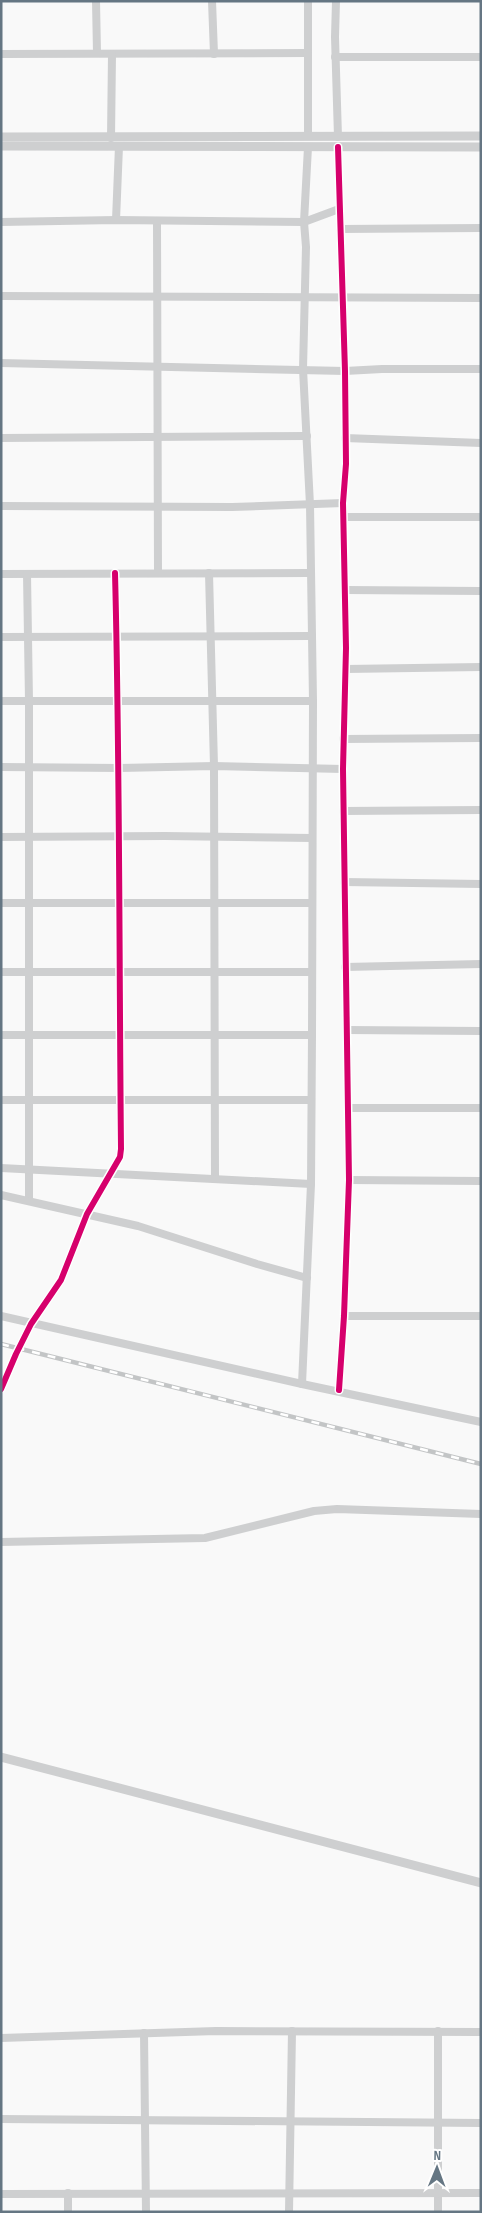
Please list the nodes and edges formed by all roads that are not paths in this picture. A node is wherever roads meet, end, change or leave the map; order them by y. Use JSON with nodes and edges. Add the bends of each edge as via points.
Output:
{"nodes":[{"id":1,"x":96,"y":1,"type":"edge"},
{"id":2,"x":212,"y":1,"type":"edge"},
{"id":3,"x":308,"y":1,"type":"edge"},
{"id":4,"x":336,"y":1,"type":"edge"},
{"id":5,"x":308,"y":53,"type":"junction"},
{"id":6,"x":1,"y":54,"type":"edge"},
{"id":7,"x":97,"y":54,"type":"junction"},
{"id":8,"x":112,"y":54,"type":"junction"},
{"id":9,"x":214,"y":54,"type":"junction"},
{"id":10,"x":335,"y":57,"type":"junction"},
{"id":11,"x":481,"y":57,"type":"edge"},
{"id":12,"x":308,"y":136,"type":"junction"},
{"id":13,"x":481,"y":136,"type":"edge"},
{"id":14,"x":1,"y":137,"type":"edge"},
{"id":15,"x":338,"y":137,"type":"junction"},
{"id":16,"x":111,"y":138,"type":"junction"},
{"id":17,"x":1,"y":146,"type":"edge"},
{"id":18,"x":118,"y":146,"type":"junction"},
{"id":19,"x":308,"y":147,"type":"junction"},
{"id":20,"x":338,"y":147,"type":"junction"},
{"id":21,"x":481,"y":147,"type":"edge"},
{"id":22,"x":339,"y":209,"type":"junction"},
{"id":23,"x":116,"y":220,"type":"junction"},
{"id":24,"x":157,"y":221,"type":"junction"},
{"id":25,"x":1,"y":222,"type":"edge"},
{"id":26,"x":304,"y":222,"type":"junction"},
{"id":27,"x":481,"y":228,"type":"edge"},
{"id":28,"x":340,"y":229,"type":"junction"},
{"id":29,"x":1,"y":296,"type":"edge"},
{"id":30,"x":156,"y":296,"type":"junction"},
{"id":31,"x":305,"y":296,"type":"junction"},
{"id":32,"x":342,"y":298,"type":"junction"},
{"id":33,"x":481,"y":298,"type":"edge"},
{"id":34,"x":1,"y":364,"type":"edge"},
{"id":35,"x":156,"y":366,"type":"junction"},
{"id":36,"x":481,"y":368,"type":"edge"},
{"id":37,"x":303,"y":369,"type":"junction"},
{"id":38,"x":345,"y":371,"type":"junction"},
{"id":39,"x":158,"y":436,"type":"junction"},
{"id":40,"x":307,"y":436,"type":"junction"},
{"id":41,"x":1,"y":438,"type":"edge"},
{"id":42,"x":345,"y":438,"type":"junction"},
{"id":43,"x":481,"y":443,"type":"edge"},
{"id":44,"x":343,"y":502,"type":"junction"},
{"id":45,"x":310,"y":505,"type":"junction"},
{"id":46,"x":1,"y":506,"type":"edge"},
{"id":47,"x":158,"y":506,"type":"junction"},
{"id":48,"x":344,"y":517,"type":"junction"},
{"id":49,"x":481,"y":518,"type":"edge"},
{"id":50,"x":310,"y":572,"type":"junction"},
{"id":51,"x":115,"y":573,"type":"junction"},
{"id":52,"x":158,"y":573,"type":"junction"},
{"id":53,"x":209,"y":573,"type":"junction"},
{"id":54,"x":1,"y":574,"type":"edge"},
{"id":55,"x":27,"y":574,"type":"junction"},
{"id":56,"x":346,"y":590,"type":"junction"},
{"id":57,"x":481,"y":591,"type":"edge"},
{"id":58,"x":311,"y":636,"type":"junction"},
{"id":59,"x":1,"y":637,"type":"edge"},
{"id":60,"x":29,"y":637,"type":"junction"},
{"id":61,"x":117,"y":637,"type":"junction"},
{"id":62,"x":210,"y":637,"type":"junction"},
{"id":63,"x":481,"y":667,"type":"edge"},
{"id":64,"x":346,"y":669,"type":"junction"},
{"id":65,"x":29,"y":701,"type":"junction"},
{"id":66,"x":313,"y":701,"type":"junction"},
{"id":67,"x":1,"y":702,"type":"edge"},
{"id":68,"x":118,"y":702,"type":"junction"},
{"id":69,"x":212,"y":702,"type":"junction"},
{"id":70,"x":481,"y":738,"type":"edge"},
{"id":71,"x":343,"y":739,"type":"junction"},
{"id":72,"x":214,"y":766,"type":"junction"},
{"id":73,"x":1,"y":768,"type":"edge"},
{"id":74,"x":29,"y":768,"type":"junction"},
{"id":75,"x":120,"y":768,"type":"junction"},
{"id":76,"x":312,"y":768,"type":"junction"},
{"id":77,"x":342,"y":769,"type":"junction"},
{"id":78,"x":481,"y":810,"type":"edge"},
{"id":79,"x":343,"y":811,"type":"junction"},
{"id":80,"x":120,"y":836,"type":"junction"},
{"id":81,"x":1,"y":837,"type":"edge"},
{"id":82,"x":28,"y":837,"type":"junction"},
{"id":83,"x":214,"y":837,"type":"junction"},
{"id":84,"x":312,"y":838,"type":"junction"},
{"id":85,"x":344,"y":882,"type":"junction"},
{"id":86,"x":481,"y":884,"type":"edge"},
{"id":87,"x":28,"y":902,"type":"junction"},
{"id":88,"x":1,"y":903,"type":"edge"},
{"id":89,"x":312,"y":903,"type":"junction"},
{"id":90,"x":120,"y":904,"type":"junction"},
{"id":91,"x":214,"y":904,"type":"junction"},
{"id":92,"x":481,"y":964,"type":"edge"},
{"id":93,"x":345,"y":967,"type":"junction"},
{"id":94,"x":215,"y":971,"type":"junction"},
{"id":95,"x":1,"y":972,"type":"edge"},
{"id":96,"x":29,"y":972,"type":"junction"},
{"id":97,"x":312,"y":972,"type":"junction"},
{"id":98,"x":119,"y":973,"type":"junction"},
{"id":99,"x":347,"y":1030,"type":"junction"},
{"id":100,"x":481,"y":1031,"type":"edge"},
{"id":101,"x":214,"y":1034,"type":"junction"},
{"id":102,"x":1,"y":1035,"type":"edge"},
{"id":103,"x":28,"y":1035,"type":"junction"},
{"id":104,"x":120,"y":1035,"type":"junction"},
{"id":105,"x":312,"y":1035,"type":"junction"},
{"id":106,"x":1,"y":1100,"type":"edge"},
{"id":107,"x":28,"y":1100,"type":"junction"},
{"id":108,"x":120,"y":1100,"type":"junction"},
{"id":109,"x":215,"y":1100,"type":"junction"},
{"id":110,"x":310,"y":1100,"type":"junction"},
{"id":111,"x":349,"y":1108,"type":"junction"},
{"id":112,"x":481,"y":1108,"type":"edge"},
{"id":113,"x":1,"y":1168,"type":"edge"},
{"id":114,"x":28,"y":1170,"type":"junction"},
{"id":115,"x":109,"y":1174,"type":"junction"},
{"id":116,"x":215,"y":1179,"type":"junction"},
{"id":117,"x":349,"y":1180,"type":"junction"},
{"id":118,"x":481,"y":1181,"type":"edge"},
{"id":119,"x":310,"y":1184,"type":"junction"},
{"id":120,"x":1,"y":1195,"type":"edge"},
{"id":121,"x":28,"y":1200,"type":"junction"},
{"id":122,"x":87,"y":1214,"type":"junction"},
{"id":123,"x":307,"y":1278,"type":"junction"},
{"id":124,"x":1,"y":1316,"type":"edge"},
{"id":125,"x":344,"y":1316,"type":"junction"},
{"id":126,"x":481,"y":1316,"type":"edge"},
{"id":127,"x":31,"y":1324,"type":"junction"},
{"id":128,"x":302,"y":1384,"type":"junction"},
{"id":129,"x":1,"y":1389,"type":"edge"},
{"id":130,"x":339,"y":1390,"type":"junction"},
{"id":131,"x":481,"y":1422,"type":"edge"},
{"id":132,"x":481,"y":1514,"type":"edge"},
{"id":133,"x":1,"y":1542,"type":"edge"},
{"id":134,"x":1,"y":1756,"type":"edge"},
{"id":135,"x":481,"y":1883,"type":"edge"},
{"id":136,"x":292,"y":2031,"type":"junction"},
{"id":137,"x":438,"y":2032,"type":"junction"},
{"id":138,"x":481,"y":2032,"type":"edge"},
{"id":139,"x":144,"y":2033,"type":"junction"},
{"id":140,"x":1,"y":2038,"type":"edge"},
{"id":141,"x":1,"y":2119,"type":"edge"},
{"id":142,"x":146,"y":2119,"type":"junction"},
{"id":143,"x":291,"y":2122,"type":"junction"},
{"id":144,"x":438,"y":2123,"type":"junction"},
{"id":145,"x":481,"y":2123,"type":"edge"},
{"id":146,"x":146,"y":2193,"type":"junction"},
{"id":147,"x":291,"y":2193,"type":"junction"},
{"id":148,"x":439,"y":2193,"type":"junction"},
{"id":149,"x":481,"y":2193,"type":"edge"},
{"id":150,"x":1,"y":2194,"type":"edge"},
{"id":151,"x":68,"y":2194,"type":"junction"},
{"id":152,"x":68,"y":2212,"type":"edge"},
{"id":153,"x":146,"y":2212,"type":"edge"},
{"id":154,"x":289,"y":2212,"type":"edge"},
{"id":155,"x":438,"y":2212,"type":"edge"}],
"edges":[{"from":1,"to":7,"type":"street"},
{"from":2,"to":9,"type":"street"},
{"from":3,"to":5,"type":"street"},
{"from":4,"to":10,"type":"street"},
{"from":5,"to":9,"type":"street"},
{"from":5,"to":12,"type":"street"},
{"from":6,"to":7,"type":"street"},
{"from":7,"to":8,"type":"street"},
{"from":8,"to":9,"type":"street"},
{"from":8,"to":16,"type":"street"},
{"from":10,"to":11,"type":"street"},
{"from":10,"to":15,"type":"street"},
{"from":12,"to":15,"type":"street"},
{"from":12,"to":16,"type":"street"},
{"from":13,"to":15,"type":"street"},
{"from":14,"to":16,"type":"street"},
{"from":17,"to":18,"type":"street"},
{"from":18,"to":19,"type":"street"},
{"from":18,"to":23,"type":"street"},
{"from":19,"to":20,"type":"street"},
{"from":19,"to":26,"type":"street"},
{"from":20,"to":21,"type":"street"},
{"from":20,"to":22,"type":"street"},
{"from":22,"to":26,"type":"street"},
{"from":22,"to":28,"type":"street"},
{"from":23,"to":24,"type":"street"},
{"from":23,"to":25,"type":"street"},
{"from":24,"to":26,"type":"street"},
{"from":24,"to":30,"type":"street"},
{"from":26,"to":31,"type":"street"},
{"from":27,"to":28,"type":"street"},
{"from":28,"to":32,"type":"street"},
{"from":29,"to":30,"type":"street"},
{"from":30,"to":31,"type":"street"},
{"from":30,"to":35,"type":"street"},
{"from":31,"to":32,"type":"street"},
{"from":31,"to":37,"type":"street"},
{"from":32,"to":33,"type":"street"},
{"from":32,"to":38,"type":"street"},
{"from":34,"to":35,"type":"street"},
{"from":35,"to":37,"type":"street"},
{"from":35,"to":39,"type":"street"},
{"from":36,"to":38,"type":"street"},
{"from":37,"to":38,"type":"street"},
{"from":37,"to":40,"type":"street"},
{"from":38,"to":42,"type":"street"},
{"from":39,"to":40,"type":"street"},
{"from":39,"to":41,"type":"street"},
{"from":39,"to":47,"type":"street"},
{"from":40,"to":45,"type":"street"},
{"from":42,"to":43,"type":"street"},
{"from":42,"to":44,"type":"street"},
{"from":44,"to":45,"type":"street"},
{"from":44,"to":48,"type":"street"},
{"from":45,"to":47,"type":"street"},
{"from":45,"to":50,"type":"street"},
{"from":46,"to":47,"type":"street"},
{"from":47,"to":52,"type":"street"},
{"from":48,"to":49,"type":"street"},
{"from":48,"to":56,"type":"street"},
{"from":50,"to":53,"type":"street"},
{"from":50,"to":58,"type":"street"},
{"from":51,"to":52,"type":"street"},
{"from":51,"to":55,"type":"street"},
{"from":51,"to":61,"type":"street"},
{"from":52,"to":53,"type":"street"},
{"from":53,"to":62,"type":"street"},
{"from":54,"to":55,"type":"street"},
{"from":55,"to":60,"type":"street"},
{"from":56,"to":57,"type":"street"},
{"from":56,"to":64,"type":"street"},
{"from":58,"to":62,"type":"street"},
{"from":58,"to":66,"type":"street"},
{"from":59,"to":60,"type":"street"},
{"from":60,"to":61,"type":"street"},
{"from":60,"to":65,"type":"street"},
{"from":61,"to":62,"type":"street"},
{"from":61,"to":68,"type":"street"},
{"from":62,"to":69,"type":"street"},
{"from":63,"to":64,"type":"street"},
{"from":64,"to":71,"type":"street"},
{"from":65,"to":67,"type":"street"},
{"from":65,"to":68,"type":"street"},
{"from":65,"to":74,"type":"street"},
{"from":66,"to":69,"type":"street"},
{"from":66,"to":76,"type":"street"},
{"from":68,"to":69,"type":"street"},
{"from":68,"to":75,"type":"street"},
{"from":69,"to":72,"type":"street"},
{"from":70,"to":71,"type":"street"},
{"from":71,"to":77,"type":"street"},
{"from":72,"to":75,"type":"street"},
{"from":72,"to":76,"type":"street"},
{"from":72,"to":83,"type":"street"},
{"from":73,"to":74,"type":"street"},
{"from":74,"to":75,"type":"street"},
{"from":74,"to":82,"type":"street"},
{"from":75,"to":80,"type":"street"},
{"from":76,"to":77,"type":"street"},
{"from":76,"to":84,"type":"street"},
{"from":77,"to":79,"type":"street"},
{"from":78,"to":79,"type":"street"},
{"from":79,"to":85,"type":"street"},
{"from":80,"to":82,"type":"street"},
{"from":80,"to":83,"type":"street"},
{"from":80,"to":90,"type":"street"},
{"from":81,"to":82,"type":"street"},
{"from":82,"to":87,"type":"street"},
{"from":83,"to":84,"type":"street"},
{"from":83,"to":91,"type":"street"},
{"from":84,"to":89,"type":"street"},
{"from":85,"to":86,"type":"street"},
{"from":85,"to":93,"type":"street"},
{"from":87,"to":88,"type":"street"},
{"from":87,"to":90,"type":"street"},
{"from":87,"to":96,"type":"street"},
{"from":89,"to":91,"type":"street"},
{"from":89,"to":97,"type":"street"},
{"from":90,"to":91,"type":"street"},
{"from":90,"to":98,"type":"street"},
{"from":91,"to":94,"type":"street"},
{"from":92,"to":93,"type":"street"},
{"from":93,"to":99,"type":"street"},
{"from":94,"to":97,"type":"street"},
{"from":94,"to":98,"type":"street"},
{"from":94,"to":101,"type":"street"},
{"from":95,"to":96,"type":"street"},
{"from":96,"to":98,"type":"street"},
{"from":96,"to":103,"type":"street"},
{"from":97,"to":105,"type":"street"},
{"from":98,"to":104,"type":"street"},
{"from":99,"to":100,"type":"street"},
{"from":99,"to":111,"type":"street"},
{"from":101,"to":104,"type":"street"},
{"from":101,"to":105,"type":"street"},
{"from":101,"to":109,"type":"street"},
{"from":102,"to":103,"type":"street"},
{"from":103,"to":104,"type":"street"},
{"from":103,"to":107,"type":"street"},
{"from":104,"to":108,"type":"street"},
{"from":105,"to":110,"type":"street"},
{"from":106,"to":107,"type":"street"},
{"from":107,"to":108,"type":"street"},
{"from":107,"to":114,"type":"street"},
{"from":108,"to":109,"type":"street"},
{"from":108,"to":115,"type":"street","via":[[120,1157]]},
{"from":109,"to":110,"type":"street"},
{"from":109,"to":116,"type":"street"},
{"from":110,"to":119,"type":"street"},
{"from":111,"to":112,"type":"street"},
{"from":111,"to":117,"type":"street"},
{"from":113,"to":114,"type":"street"},
{"from":114,"to":115,"type":"street"},
{"from":114,"to":121,"type":"street"},
{"from":115,"to":116,"type":"street"},
{"from":115,"to":122,"type":"street"},
{"from":116,"to":119,"type":"street"},
{"from":117,"to":118,"type":"street"},
{"from":117,"to":125,"type":"street"},
{"from":119,"to":123,"type":"street"},
{"from":120,"to":121,"type":"street"},
{"from":121,"to":122,"type":"street"},
{"from":122,"to":123,"type":"street","via":[[138,1226]]},
{"from":122,"to":127,"type":"street","via":[[61,1280]]},
{"from":123,"to":128,"type":"street"},
{"from":124,"to":127,"type":"street"},
{"from":125,"to":126,"type":"street"},
{"from":125,"to":130,"type":"street"},
{"from":127,"to":128,"type":"street"},
{"from":127,"to":129,"type":"street"},
{"from":128,"to":130,"type":"street"},
{"from":130,"to":131,"type":"street"},
{"from":132,"to":133,"type":"street","via":[[337,1509],[304,1512],[205,1538]]},
{"from":134,"to":135,"type":"street"},
{"from":136,"to":137,"type":"street"},
{"from":136,"to":139,"type":"street"},
{"from":136,"to":143,"type":"street"},
{"from":137,"to":138,"type":"street"},
{"from":137,"to":144,"type":"street"},
{"from":139,"to":140,"type":"street"},
{"from":139,"to":142,"type":"street"},
{"from":141,"to":142,"type":"street"},
{"from":142,"to":143,"type":"street"},
{"from":142,"to":146,"type":"street"},
{"from":143,"to":144,"type":"street"},
{"from":143,"to":147,"type":"street"},
{"from":144,"to":145,"type":"street"},
{"from":144,"to":148,"type":"street"},
{"from":146,"to":147,"type":"street"},
{"from":146,"to":151,"type":"street"},
{"from":146,"to":153,"type":"street"},
{"from":147,"to":148,"type":"street"},
{"from":147,"to":154,"type":"street"},
{"from":148,"to":149,"type":"street"},
{"from":148,"to":155,"type":"street"},
{"from":150,"to":151,"type":"street"},
{"from":151,"to":152,"type":"street"}]}
